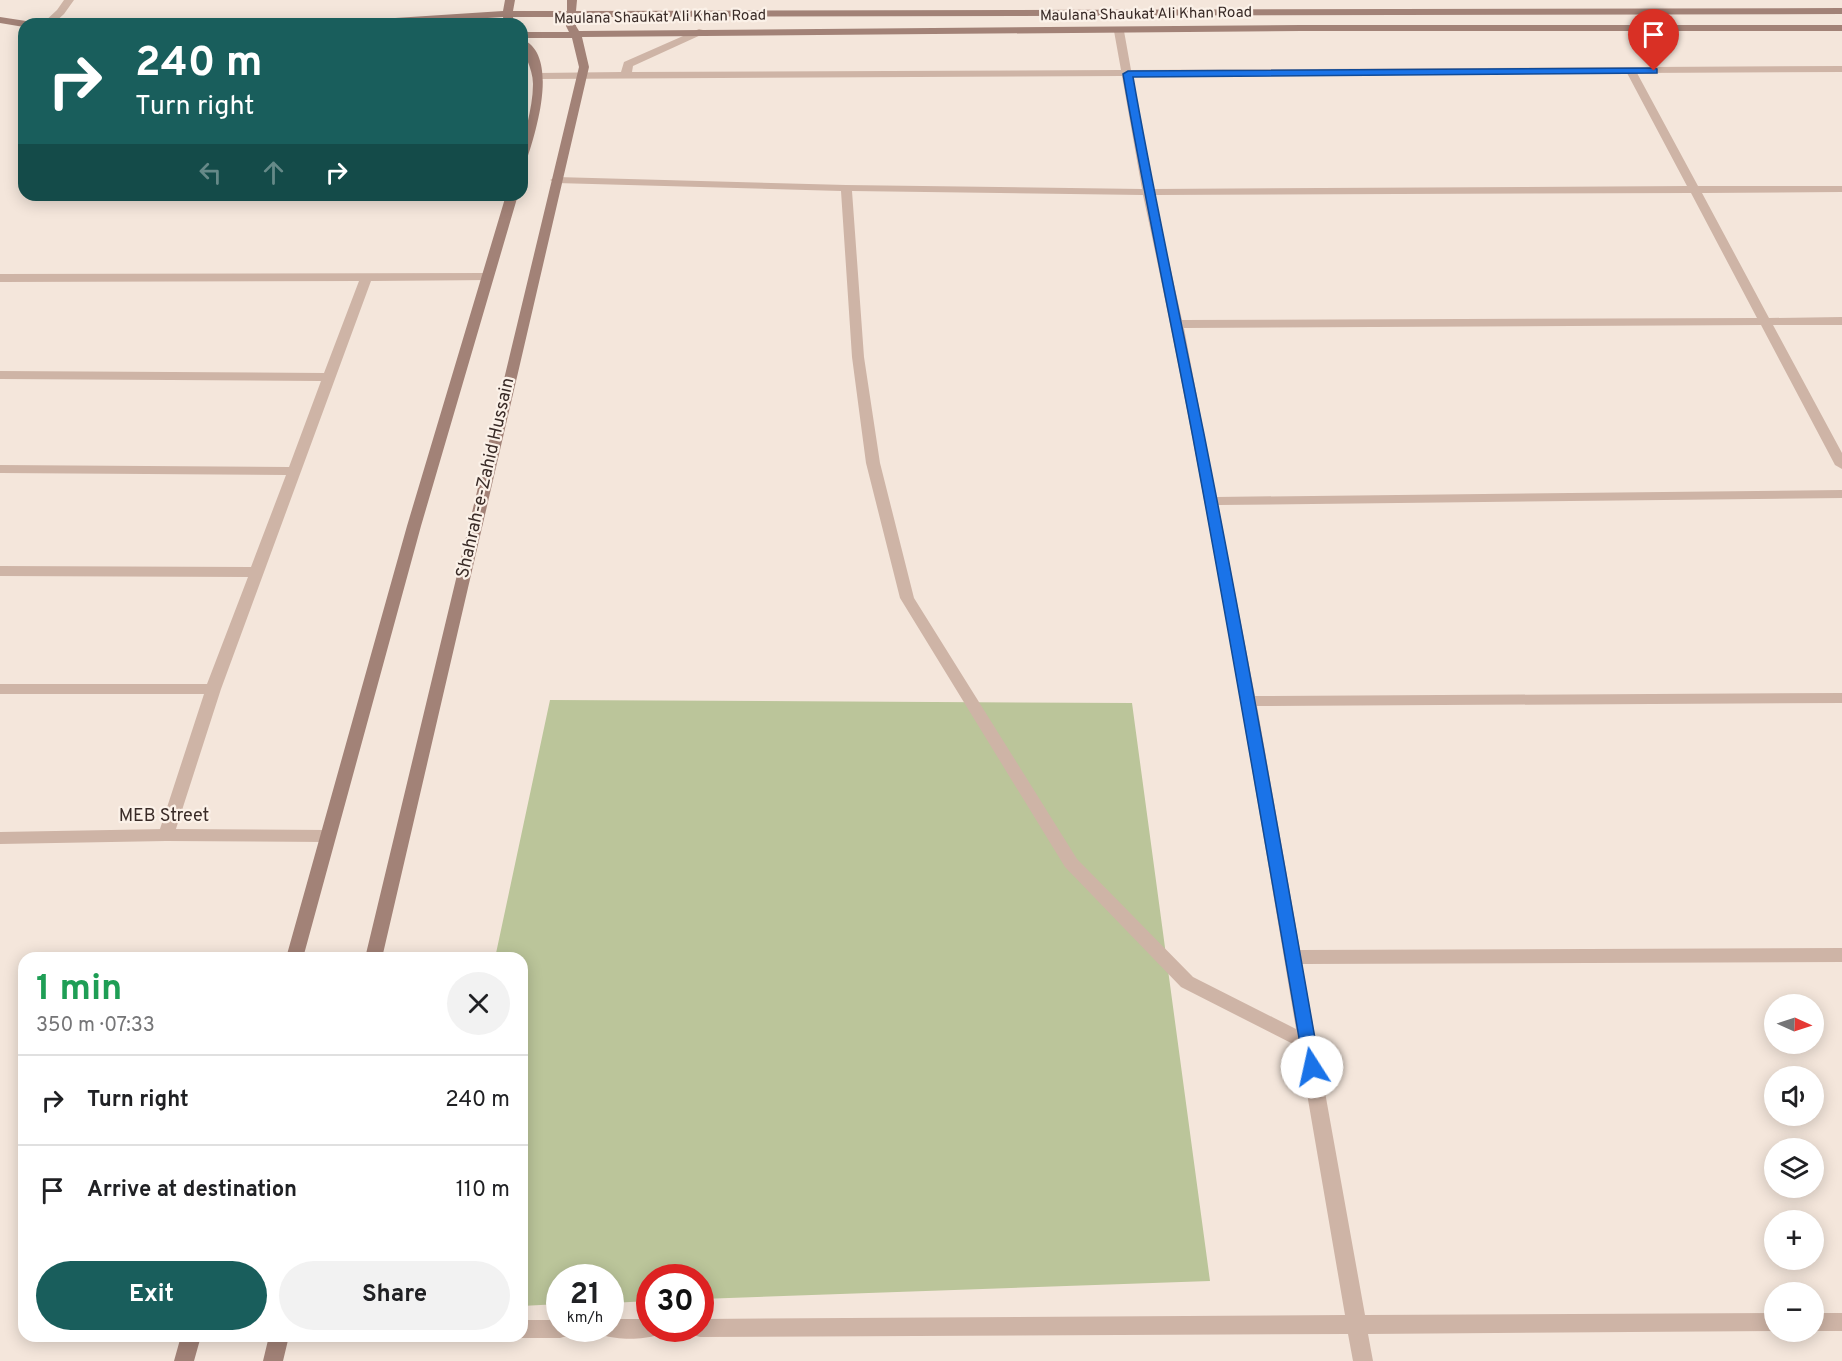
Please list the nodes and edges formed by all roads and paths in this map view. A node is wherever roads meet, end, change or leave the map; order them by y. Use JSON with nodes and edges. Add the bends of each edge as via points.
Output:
{"nodes":[{"id":1,"x":69,"y":0,"type":"edge"},
{"id":2,"x":510,"y":0,"type":"edge"},
{"id":3,"x":572,"y":0,"type":"edge"},
{"id":4,"x":1078,"y":0,"type":"edge"},
{"id":5,"x":1116,"y":0,"type":"edge"},
{"id":6,"x":1842,"y":10,"type":"edge"},
{"id":7,"x":1079,"y":12,"type":"junction"},
{"id":8,"x":1118,"y":12,"type":"junction"},
{"id":9,"x":570,"y":14,"type":"junction"},
{"id":10,"x":54,"y":18,"type":"edge"},
{"id":11,"x":509,"y":18,"type":"edge"},
{"id":12,"x":521,"y":18,"type":"edge"},
{"id":13,"x":0,"y":20,"type":"edge"},
{"id":14,"x":18,"y":23,"type":"edge"},
{"id":15,"x":1842,"y":28,"type":"edge"},
{"id":16,"x":1081,"y":31,"type":"junction"},
{"id":17,"x":1119,"y":31,"type":"junction"},
{"id":18,"x":699,"y":32,"type":"junction"},
{"id":19,"x":573,"y":33,"type":"junction"},
{"id":20,"x":528,"y":34,"type":"edge"},
{"id":21,"x":528,"y":50,"type":"edge"},
{"id":22,"x":1842,"y":69,"type":"edge"},
{"id":23,"x":1630,"y":71,"type":"junction"},
{"id":24,"x":1128,"y":74,"type":"junction"},
{"id":25,"x":583,"y":75,"type":"junction"},
{"id":26,"x":626,"y":75,"type":"junction"},
{"id":27,"x":538,"y":76,"type":"junction"},
{"id":28,"x":528,"y":137,"type":"edge"},
{"id":29,"x":556,"y":180,"type":"junction"},
{"id":30,"x":846,"y":188,"type":"junction"},
{"id":31,"x":1842,"y":189,"type":"edge"},
{"id":32,"x":1692,"y":190,"type":"junction"},
{"id":33,"x":1148,"y":192,"type":"junction"},
{"id":34,"x":510,"y":201,"type":"edge"},
{"id":35,"x":366,"y":277,"type":"junction"},
{"id":36,"x":489,"y":277,"type":"junction"},
{"id":37,"x":0,"y":278,"type":"edge"},
{"id":38,"x":1764,"y":321,"type":"junction"},
{"id":39,"x":1842,"y":321,"type":"edge"},
{"id":40,"x":1176,"y":324,"type":"junction"},
{"id":41,"x":0,"y":375,"type":"edge"},
{"id":42,"x":329,"y":377,"type":"junction"},
{"id":43,"x":1842,"y":465,"type":"edge"},
{"id":44,"x":0,"y":469,"type":"edge"},
{"id":45,"x":294,"y":471,"type":"junction"},
{"id":46,"x":1842,"y":494,"type":"edge"},
{"id":47,"x":1211,"y":501,"type":"junction"},
{"id":48,"x":0,"y":571,"type":"edge"},
{"id":49,"x":256,"y":572,"type":"junction"},
{"id":50,"x":213,"y":688,"type":"junction"},
{"id":51,"x":0,"y":689,"type":"edge"},
{"id":52,"x":1842,"y":698,"type":"edge"},
{"id":53,"x":1248,"y":701,"type":"junction"},
{"id":54,"x":166,"y":835,"type":"junction"},
{"id":55,"x":327,"y":836,"type":"junction"},
{"id":56,"x":0,"y":838,"type":"edge"},
{"id":57,"x":296,"y":952,"type":"edge"},
{"id":58,"x":374,"y":952,"type":"edge"},
{"id":59,"x":1842,"y":955,"type":"edge"},
{"id":60,"x":1293,"y":957,"type":"junction"},
{"id":61,"x":1308,"y":1043,"type":"junction"},
{"id":62,"x":1764,"y":1322,"type":"edge"},
{"id":63,"x":1824,"y":1322,"type":"edge"},
{"id":64,"x":1842,"y":1322,"type":"edge"},
{"id":65,"x":1356,"y":1323,"type":"junction"},
{"id":66,"x":714,"y":1328,"type":"edge"},
{"id":67,"x":528,"y":1329,"type":"edge"},
{"id":68,"x":546,"y":1329,"type":"edge"},
{"id":69,"x":189,"y":1342,"type":"edge"},
{"id":70,"x":278,"y":1342,"type":"edge"},
{"id":71,"x":184,"y":1361,"type":"edge"},
{"id":72,"x":273,"y":1361,"type":"edge"},
{"id":73,"x":1363,"y":1361,"type":"edge"}],
"edges":[{"from":1,"to":10,"type":"street"},
{"from":2,"to":11,"type":"main road"},
{"from":3,"to":9,"type":"main road","name":"Shahrah-e-Zahid Hussain"},
{"from":4,"to":7,"type":"main road"},
{"from":5,"to":8,"type":"main road"},
{"from":6,"to":8,"type":"main road","name":"Maulana Shaukat Ali Khan Road"},
{"from":7,"to":8,"type":"main road","name":"Maulana Shaukat Ali Khan Road"},
{"from":7,"to":9,"type":"main road","name":"Maulana Shaukat Ali Khan Road"},
{"from":7,"to":16,"type":"main road"},
{"from":8,"to":17,"type":"main road"},
{"from":9,"to":12,"type":"main road","name":"Maulana Shaukat Ali Khan Road"},
{"from":9,"to":19,"type":"main road","name":"Shahrah-e-Zahid Hussain"},
{"from":13,"to":14,"type":"main road"},
{"from":15,"to":17,"type":"main road","name":"Maulana Shaukat Ali Khan Road"},
{"from":16,"to":17,"type":"main road","name":"Maulana Shaukat Ali Khan Road"},
{"from":16,"to":18,"type":"main road","name":"Maulana Shaukat Ali Khan Road"},
{"from":17,"to":24,"type":"street"},
{"from":18,"to":19,"type":"main road","name":"Maulana Shaukat Ali Khan Road"},
{"from":18,"to":26,"type":"street","via":[[628,64]]},
{"from":19,"to":20,"type":"main road","name":"Maulana Shaukat Ali Khan Road"},
{"from":19,"to":25,"type":"main road","name":"Shahrah-e-Zahid Hussain","via":[[584,57]]},
{"from":21,"to":27,"type":"main road"},
{"from":22,"to":23,"type":"street"},
{"from":23,"to":24,"type":"street"},
{"from":23,"to":32,"type":"street"},
{"from":24,"to":26,"type":"street"},
{"from":24,"to":33,"type":"street"},
{"from":25,"to":26,"type":"street"},
{"from":25,"to":27,"type":"street"},
{"from":25,"to":29,"type":"main road","name":"Shahrah-e-Zahid Hussain"},
{"from":27,"to":28,"type":"main road","via":[[536,108]]},
{"from":29,"to":30,"type":"street"},
{"from":29,"to":58,"type":"main road","name":"Shahrah-e-Zahid Hussain"},
{"from":30,"to":33,"type":"street"},
{"from":30,"to":61,"type":"street","via":[[858,357],[871,451],[907,598],[1071,863],[1186,982]]},
{"from":31,"to":32,"type":"street"},
{"from":32,"to":33,"type":"street"},
{"from":32,"to":38,"type":"street"},
{"from":33,"to":40,"type":"street"},
{"from":34,"to":36,"type":"main road"},
{"from":35,"to":36,"type":"street"},
{"from":35,"to":37,"type":"street"},
{"from":35,"to":42,"type":"street"},
{"from":36,"to":55,"type":"main road"},
{"from":38,"to":39,"type":"street"},
{"from":38,"to":40,"type":"street"},
{"from":38,"to":43,"type":"street"},
{"from":40,"to":47,"type":"street"},
{"from":41,"to":42,"type":"street"},
{"from":42,"to":45,"type":"street"},
{"from":44,"to":45,"type":"street"},
{"from":45,"to":49,"type":"street"},
{"from":46,"to":47,"type":"street"},
{"from":47,"to":53,"type":"street"},
{"from":48,"to":49,"type":"street"},
{"from":49,"to":50,"type":"street"},
{"from":50,"to":51,"type":"street"},
{"from":50,"to":54,"type":"street"},
{"from":52,"to":53,"type":"street"},
{"from":53,"to":60,"type":"street"},
{"from":54,"to":55,"type":"street","name":"MEB Street"},
{"from":54,"to":56,"type":"street","name":"MEB Street"},
{"from":55,"to":57,"type":"main road"},
{"from":59,"to":60,"type":"street"},
{"from":60,"to":61,"type":"street"},
{"from":61,"to":65,"type":"street"},
{"from":62,"to":65,"type":"street"},
{"from":63,"to":64,"type":"street"},
{"from":65,"to":66,"type":"street"},
{"from":65,"to":73,"type":"street"},
{"from":67,"to":68,"type":"street"},
{"from":69,"to":71,"type":"main road"},
{"from":70,"to":72,"type":"main road"}]}
